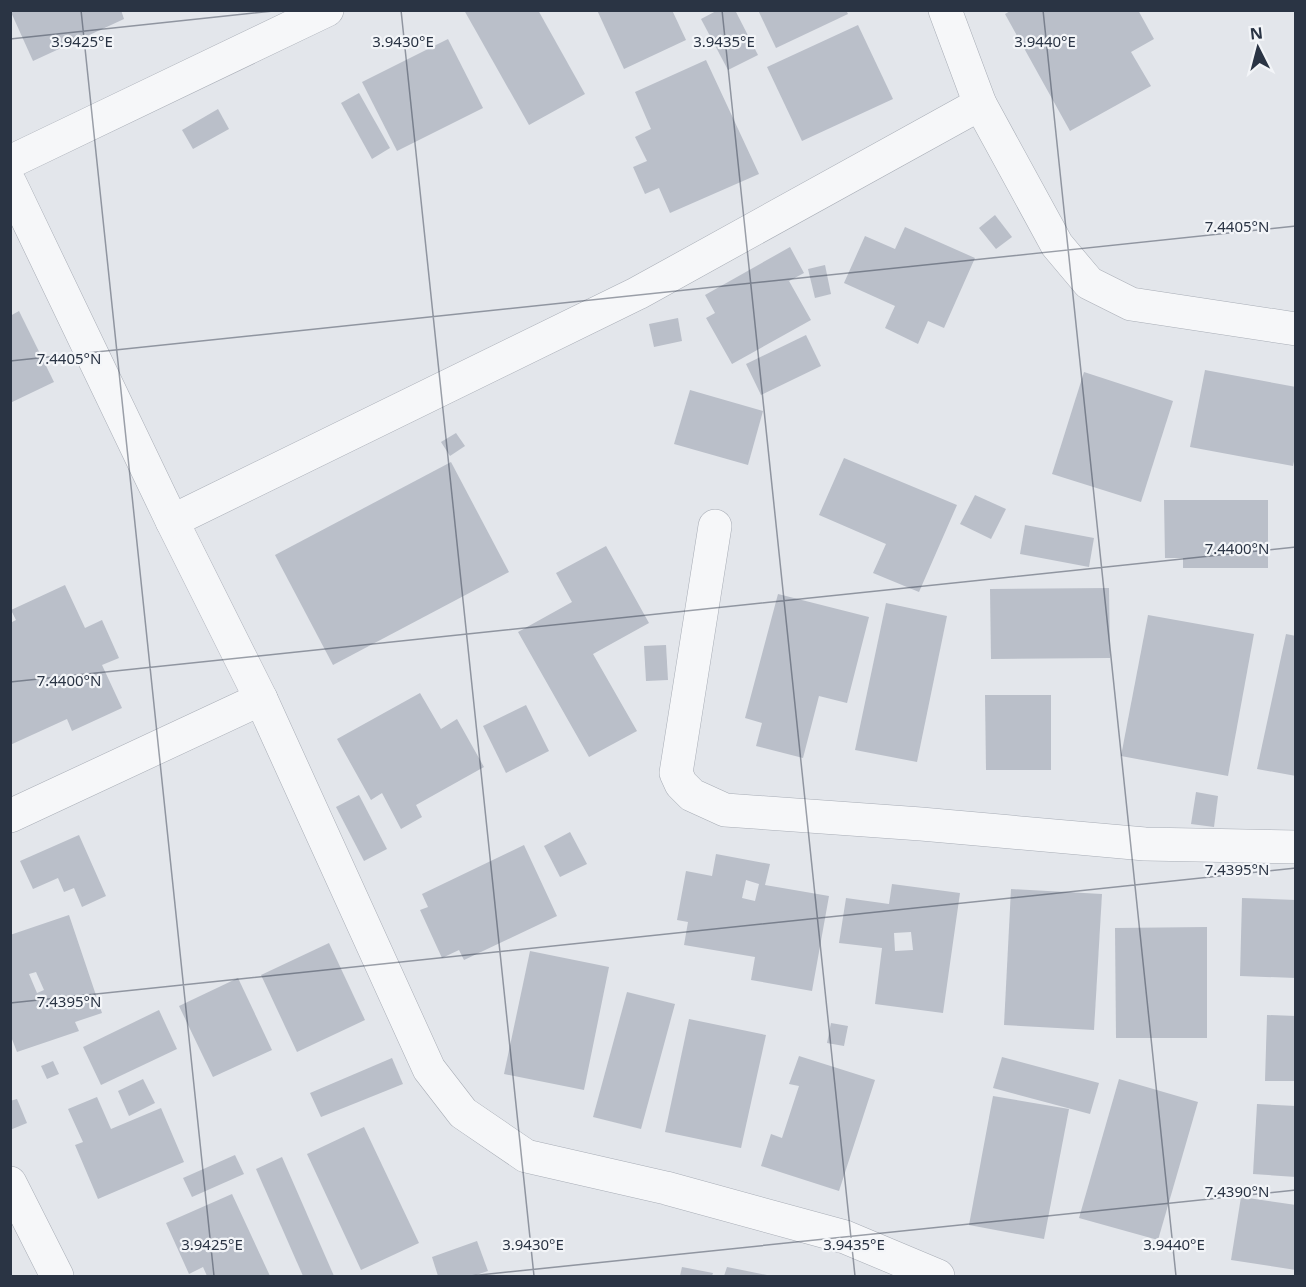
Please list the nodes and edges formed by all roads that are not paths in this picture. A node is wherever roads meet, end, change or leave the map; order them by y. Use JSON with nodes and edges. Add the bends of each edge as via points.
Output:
{"nodes":[{"id":1,"x":327,"y":10,"type":"edge"},
{"id":2,"x":945,"y":10,"type":"edge"},
{"id":3,"x":980,"y":104,"type":"junction"},
{"id":4,"x":10,"y":162,"type":"edge"},
{"id":5,"x":10,"y":183,"type":"edge"},
{"id":6,"x":1296,"y":329,"type":"edge"},
{"id":7,"x":172,"y":521,"type":"junction"},
{"id":8,"x":715,"y":526,"type":"dead end"},
{"id":9,"x":261,"y":699,"type":"junction"},
{"id":10,"x":10,"y":816,"type":"edge"},
{"id":11,"x":1296,"y":847,"type":"edge"},
{"id":12,"x":10,"y":1183,"type":"edge"},
{"id":13,"x":57,"y":1276,"type":"edge"},
{"id":14,"x":938,"y":1276,"type":"edge"}],
"edges":[{"from":1,"to":4,"type":"street"},
{"from":2,"to":3,"type":"street"},
{"from":3,"to":6,"type":"street","via":[[1057,245],[1089,283],[1131,304]]},
{"from":3,"to":7,"type":"street","via":[[638,293]]},
{"from":5,"to":7,"type":"street"},
{"from":7,"to":9,"type":"street"},
{"from":8,"to":11,"type":"street","via":[[676,773],[692,795],[725,810],[1145,844]]},
{"from":9,"to":10,"type":"street"},
{"from":9,"to":14,"type":"street","via":[[429,1069],[463,1113],[526,1156],[666,1188],[845,1237]]},
{"from":12,"to":13,"type":"street"}]}
